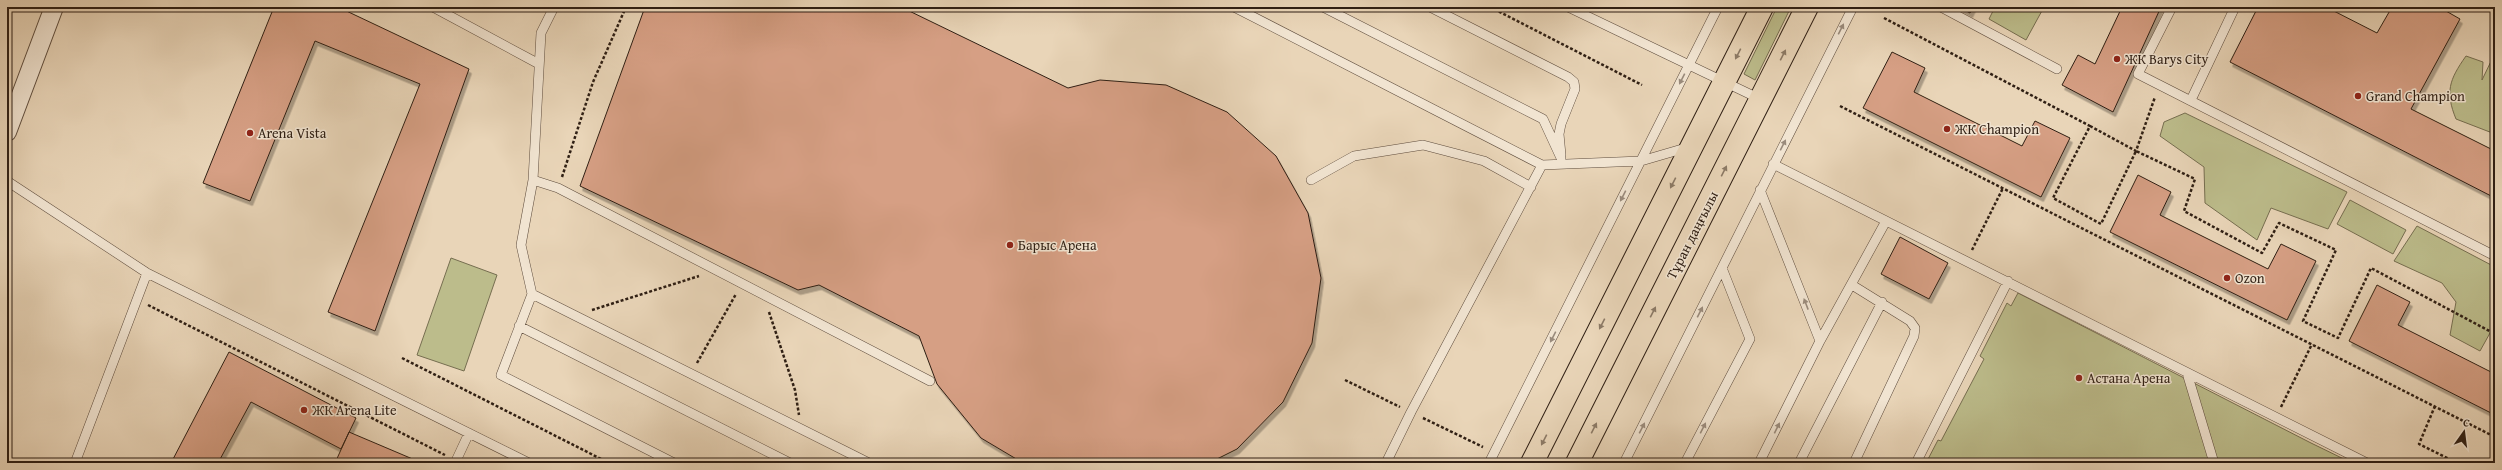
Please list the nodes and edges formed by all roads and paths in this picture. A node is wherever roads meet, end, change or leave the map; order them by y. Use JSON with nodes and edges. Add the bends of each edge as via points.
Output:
{"nodes":[{"id":1,"x":54,"y":7,"type":"edge"},
{"id":2,"x":433,"y":7,"type":"edge"},
{"id":3,"x":554,"y":7,"type":"edge"},
{"id":4,"x":626,"y":7,"type":"edge"},
{"id":5,"x":1234,"y":7,"type":"edge"},
{"id":6,"x":1323,"y":7,"type":"edge"},
{"id":7,"x":1430,"y":7,"type":"edge"},
{"id":8,"x":1490,"y":7,"type":"edge"},
{"id":9,"x":1568,"y":7,"type":"edge"},
{"id":10,"x":1718,"y":7,"type":"edge"},
{"id":11,"x":1762,"y":7,"type":"edge"},
{"id":12,"x":1807,"y":7,"type":"edge"},
{"id":13,"x":1853,"y":7,"type":"edge"},
{"id":14,"x":1941,"y":7,"type":"edge"},
{"id":15,"x":2172,"y":7,"type":"edge"},
{"id":16,"x":2235,"y":7,"type":"edge"},
{"id":17,"x":1884,"y":18,"type":"dead end"},
{"id":18,"x":539,"y":64,"type":"junction"},
{"id":19,"x":1689,"y":64,"type":"junction"},
{"id":20,"x":2057,"y":69,"type":"dead end"},
{"id":21,"x":1724,"y":81,"type":"junction"},
{"id":22,"x":1642,"y":85,"type":"dead end"},
{"id":23,"x":2159,"y":86,"type":"junction"},
{"id":24,"x":1760,"y":99,"type":"junction"},
{"id":25,"x":2191,"y":100,"type":"junction"},
{"id":26,"x":1840,"y":106,"type":"dead end"},
{"id":27,"x":2090,"y":126,"type":"junction"},
{"id":28,"x":7,"y":132,"type":"edge"},
{"id":29,"x":1691,"y":146,"type":"junction"},
{"id":30,"x":2136,"y":151,"type":"junction"},
{"id":31,"x":1561,"y":161,"type":"junction"},
{"id":32,"x":1641,"y":161,"type":"junction"},
{"id":33,"x":1773,"y":164,"type":"junction"},
{"id":34,"x":1542,"y":165,"type":"junction"},
{"id":35,"x":533,"y":180,"type":"junction"},
{"id":36,"x":1311,"y":180,"type":"dead end"},
{"id":37,"x":7,"y":182,"type":"edge"},
{"id":38,"x":1531,"y":187,"type":"junction"},
{"id":39,"x":558,"y":188,"type":"junction"},
{"id":40,"x":2003,"y":188,"type":"junction"},
{"id":41,"x":1760,"y":190,"type":"junction"},
{"id":42,"x":1886,"y":221,"type":"junction"},
{"id":43,"x":2495,"y":256,"type":"edge"},
{"id":44,"x":1967,"y":261,"type":"junction"},
{"id":45,"x":1722,"y":268,"type":"junction"},
{"id":46,"x":717,"y":271,"type":"junction"},
{"id":47,"x":147,"y":273,"type":"junction"},
{"id":48,"x":2008,"y":281,"type":"junction"},
{"id":49,"x":742,"y":284,"type":"junction"},
{"id":50,"x":1852,"y":285,"type":"junction"},
{"id":51,"x":532,"y":294,"type":"junction"},
{"id":52,"x":764,"y":295,"type":"junction"},
{"id":53,"x":137,"y":299,"type":"junction"},
{"id":54,"x":1882,"y":302,"type":"junction"},
{"id":55,"x":576,"y":316,"type":"junction"},
{"id":56,"x":519,"y":326,"type":"junction"},
{"id":57,"x":2495,"y":334,"type":"edge"},
{"id":58,"x":1820,"y":341,"type":"junction"},
{"id":59,"x":2312,"y":344,"type":"junction"},
{"id":60,"x":402,"y":358,"type":"dead end"},
{"id":61,"x":2186,"y":373,"type":"junction"},
{"id":62,"x":691,"y":374,"type":"junction"},
{"id":63,"x":930,"y":381,"type":"dead end"},
{"id":64,"x":2435,"y":406,"type":"junction"},
{"id":65,"x":2276,"y":418,"type":"junction"},
{"id":66,"x":802,"y":429,"type":"junction"},
{"id":67,"x":469,"y":433,"type":"junction"},
{"id":68,"x":2495,"y":437,"type":"edge"},
{"id":69,"x":455,"y":462,"type":"edge"},
{"id":70,"x":75,"y":463,"type":"edge"},
{"id":71,"x":529,"y":463,"type":"edge"},
{"id":72,"x":609,"y":463,"type":"edge"},
{"id":73,"x":674,"y":463,"type":"edge"},
{"id":74,"x":790,"y":463,"type":"edge"},
{"id":75,"x":869,"y":463,"type":"edge"},
{"id":76,"x":1386,"y":463,"type":"edge"},
{"id":77,"x":1490,"y":463,"type":"edge"},
{"id":78,"x":1532,"y":463,"type":"edge"},
{"id":79,"x":1577,"y":463,"type":"edge"},
{"id":80,"x":1624,"y":463,"type":"edge"},
{"id":81,"x":1685,"y":463,"type":"edge"},
{"id":82,"x":1759,"y":463,"type":"edge"},
{"id":83,"x":1799,"y":463,"type":"edge"},
{"id":84,"x":1854,"y":463,"type":"edge"},
{"id":85,"x":1916,"y":463,"type":"edge"},
{"id":86,"x":2214,"y":463,"type":"edge"},
{"id":87,"x":2366,"y":463,"type":"edge"},
{"id":88,"x":2457,"y":463,"type":"edge"}],
"edges":[{"from":1,"to":28,"type":"street"},
{"from":2,"to":18,"type":"lane"},
{"from":3,"to":18,"type":"lane","via":[[541,33]]},
{"from":4,"to":39,"type":"path","via":[[593,82]]},
{"from":5,"to":34,"type":"lane"},
{"from":6,"to":31,"type":"lane","via":[[1543,119]]},
{"from":7,"to":31,"type":"lane","via":[[1574,82],[1575,89],[1559,134]]},
{"from":8,"to":22,"type":"path"},
{"from":9,"to":19,"type":"lane"},
{"from":10,"to":19,"type":"lane"},
{"from":11,"to":21,"type":"main road","one_way":true},
{"from":24,"to":12,"type":"main road","name":"Тұран даңғылы","one_way":true},
{"from":33,"to":13,"type":"lane","one_way":true},
{"from":14,"to":20,"type":"lane"},
{"from":15,"to":23,"type":"lane","via":[[2138,74]]},
{"from":16,"to":25,"type":"lane"},
{"from":17,"to":27,"type":"path"},
{"from":18,"to":35,"type":"lane"},
{"from":19,"to":21,"type":"lane"},
{"from":19,"to":32,"type":"lane","one_way":true},
{"from":21,"to":24,"type":"lane"},
{"from":21,"to":29,"type":"main road"},
{"from":23,"to":25,"type":"lane"},
{"from":23,"to":30,"type":"path"},
{"from":79,"to":24,"type":"main road","name":"Тұран даңғылы","one_way":true},
{"from":25,"to":43,"type":"lane"},
{"from":26,"to":40,"type":"path"},
{"from":27,"to":30,"type":"path"},
{"from":27,"to":30,"type":"path","via":[[2053,198],[2101,224]]},
{"from":29,"to":32,"type":"lane"},
{"from":29,"to":78,"type":"main road","one_way":true},
{"from":30,"to":57,"type":"path","via":[[2195,180],[2184,211],[2262,253],[2279,223],[2336,250],[2303,321],[2338,338],[2371,268]]},
{"from":31,"to":32,"type":"lane"},
{"from":31,"to":34,"type":"lane"},
{"from":32,"to":77,"type":"lane","one_way":true},
{"from":33,"to":41,"type":"lane"},
{"from":33,"to":42,"type":"lane"},
{"from":34,"to":38,"type":"lane"},
{"from":35,"to":39,"type":"lane"},
{"from":35,"to":51,"type":"lane","via":[[521,245]]},
{"from":36,"to":38,"type":"lane","via":[[1354,156],[1423,145],[1484,161]]},
{"from":37,"to":47,"type":"lane"},
{"from":38,"to":76,"type":"lane"},
{"from":39,"to":46,"type":"lane"},
{"from":40,"to":44,"type":"path"},
{"from":40,"to":59,"type":"path"},
{"from":41,"to":45,"type":"lane"},
{"from":58,"to":41,"type":"lane","one_way":true},
{"from":42,"to":44,"type":"lane"},
{"from":42,"to":50,"type":"lane"},
{"from":44,"to":48,"type":"lane"},
{"from":80,"to":45,"type":"lane","one_way":true},
{"from":81,"to":45,"type":"lane","one_way":true,"via":[[1750,340]]},
{"from":46,"to":49,"type":"lane"},
{"from":46,"to":55,"type":"path"},
{"from":47,"to":53,"type":"lane"},
{"from":47,"to":67,"type":"lane"},
{"from":48,"to":61,"type":"lane"},
{"from":48,"to":85,"type":"lane"},
{"from":49,"to":52,"type":"lane"},
{"from":49,"to":62,"type":"path"},
{"from":50,"to":54,"type":"lane"},
{"from":50,"to":58,"type":"lane"},
{"from":51,"to":55,"type":"lane"},
{"from":51,"to":56,"type":"lane"},
{"from":52,"to":63,"type":"lane"},
{"from":52,"to":66,"type":"path","via":[[795,390]]},
{"from":53,"to":69,"type":"path","via":[[371,416]]},
{"from":53,"to":70,"type":"lane"},
{"from":54,"to":83,"type":"lane"},
{"from":54,"to":84,"type":"lane","via":[[1910,321],[1915,328],[1914,336]]},
{"from":55,"to":62,"type":"lane"},
{"from":56,"to":73,"type":"lane","via":[[501,376]]},
{"from":56,"to":74,"type":"lane"},
{"from":82,"to":58,"type":"lane","one_way":true},
{"from":59,"to":64,"type":"path"},
{"from":59,"to":65,"type":"path"},
{"from":60,"to":72,"type":"path"},
{"from":61,"to":65,"type":"lane"},
{"from":61,"to":86,"type":"lane"},
{"from":62,"to":66,"type":"lane"},
{"from":64,"to":68,"type":"path"},
{"from":64,"to":88,"type":"path","via":[[2419,444]]},
{"from":65,"to":87,"type":"lane"},
{"from":66,"to":75,"type":"lane"},
{"from":67,"to":69,"type":"lane"},
{"from":67,"to":71,"type":"lane"}]}
